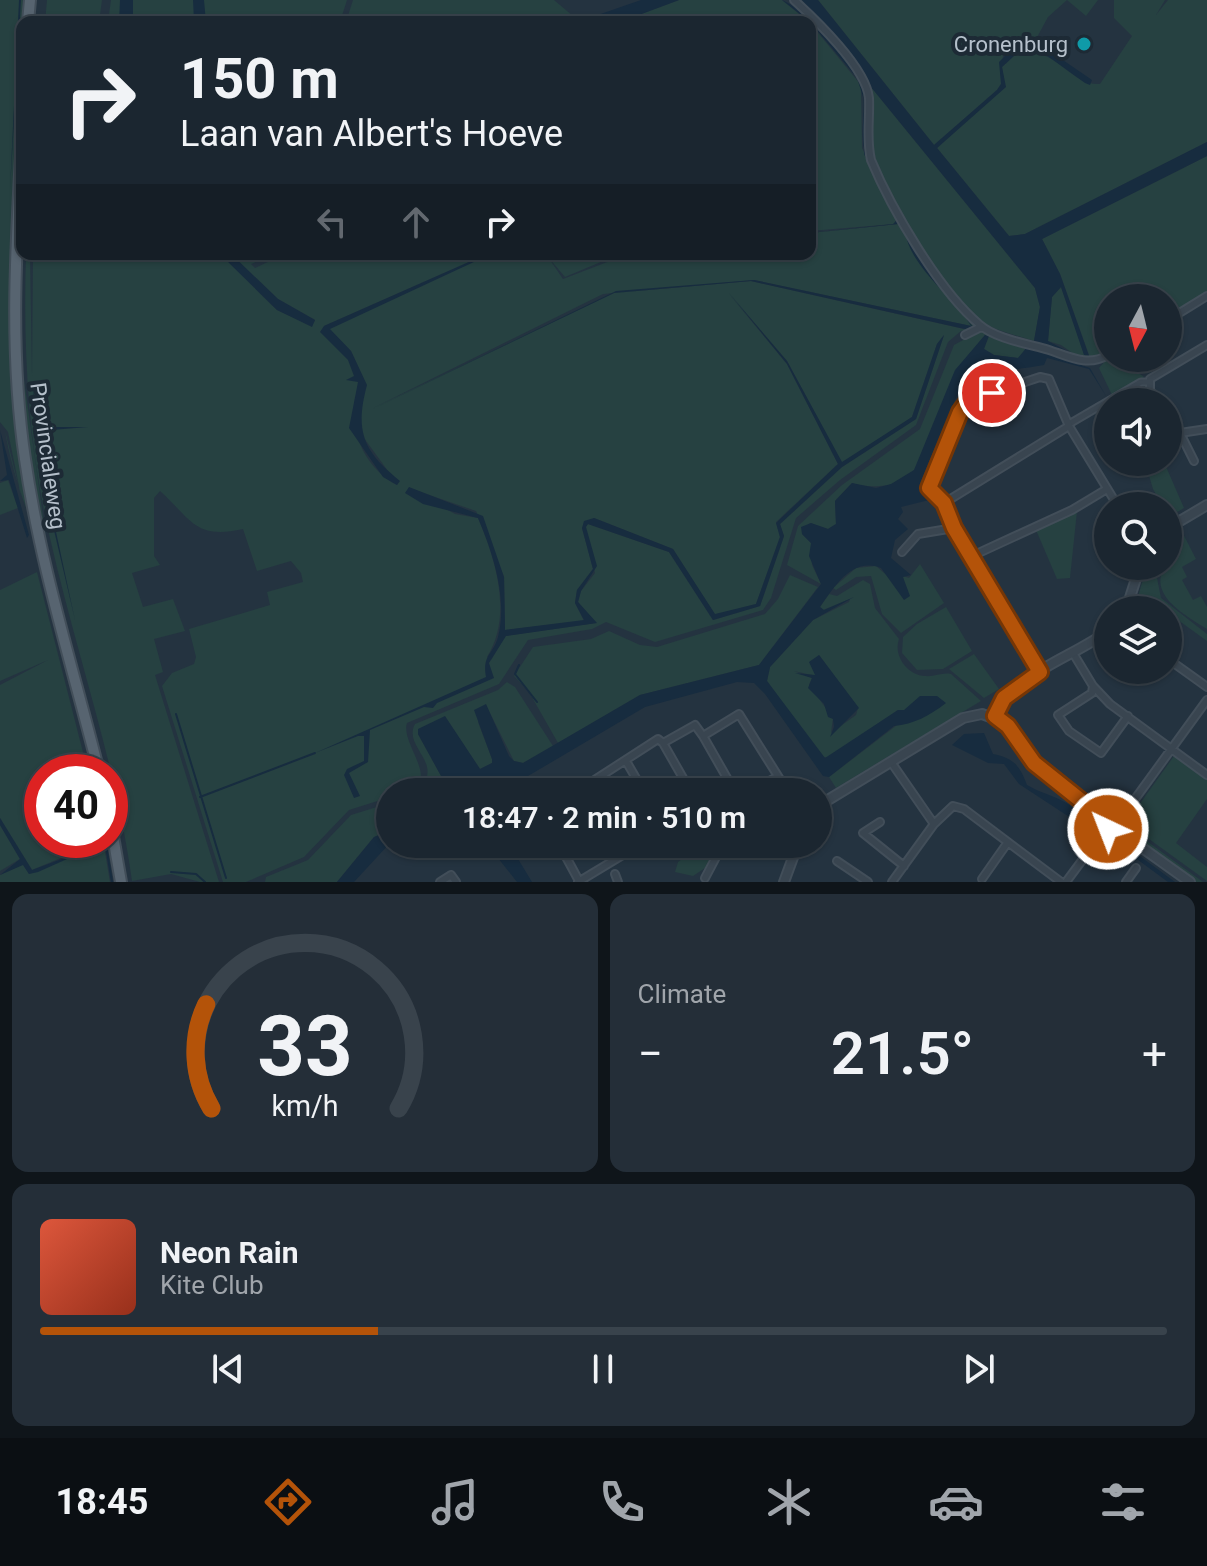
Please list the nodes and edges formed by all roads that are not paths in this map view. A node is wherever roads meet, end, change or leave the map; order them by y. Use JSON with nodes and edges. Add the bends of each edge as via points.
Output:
{"nodes":[{"id":1,"x":794,"y":0,"type":"edge"},
{"id":2,"x":808,"y":16,"type":"edge"},
{"id":3,"x":816,"y":24,"type":"edge"},
{"id":4,"x":16,"y":259,"type":"edge"},
{"id":5,"x":1207,"y":296,"type":"edge"},
{"id":6,"x":1182,"y":311,"type":"edge"},
{"id":7,"x":981,"y":327,"type":"junction"},
{"id":8,"x":965,"y":335,"type":"dead end"},
{"id":9,"x":1207,"y":345,"type":"edge"},
{"id":10,"x":1094,"y":362,"type":"edge"},
{"id":11,"x":1148,"y":382,"type":"junction"},
{"id":12,"x":1151,"y":388,"type":"edge"},
{"id":13,"x":1069,"y":425,"type":"junction"},
{"id":14,"x":1207,"y":429,"type":"edge"},
{"id":15,"x":1182,"y":433,"type":"edge"},
{"id":16,"x":1182,"y":437,"type":"edge"},
{"id":17,"x":1194,"y":461,"type":"dead end"},
{"id":18,"x":1107,"y":489,"type":"junction"},
{"id":19,"x":1109,"y":492,"type":"edge"},
{"id":20,"x":944,"y":503,"type":"junction"},
{"id":21,"x":1207,"y":505,"type":"edge"},
{"id":22,"x":1182,"y":520,"type":"edge"},
{"id":23,"x":954,"y":528,"type":"junction"},
{"id":24,"x":902,"y":552,"type":"dead end"},
{"id":25,"x":972,"y":556,"type":"junction"},
{"id":26,"x":1094,"y":640,"type":"edge"},
{"id":27,"x":1073,"y":653,"type":"junction"},
{"id":28,"x":1182,"y":669,"type":"edge"},
{"id":29,"x":1040,"y":672,"type":"junction"},
{"id":30,"x":1093,"y":686,"type":"junction"},
{"id":31,"x":1207,"y":687,"type":"edge"},
{"id":32,"x":1207,"y":700,"type":"edge"},
{"id":33,"x":995,"y":716,"type":"junction"},
{"id":34,"x":1128,"y":716,"type":"junction"},
{"id":35,"x":703,"y":736,"type":"junction"},
{"id":36,"x":663,"y":743,"type":"junction"},
{"id":37,"x":1172,"y":749,"type":"junction"},
{"id":38,"x":94,"y":754,"type":"edge"},
{"id":39,"x":626,"y":761,"type":"junction"},
{"id":40,"x":891,"y":762,"type":"junction"},
{"id":41,"x":1207,"y":775,"type":"edge"},
{"id":42,"x":778,"y":776,"type":"joint"},
{"id":43,"x":598,"y":778,"type":"edge"},
{"id":44,"x":636,"y":778,"type":"edge"},
{"id":45,"x":683,"y":778,"type":"edge"},
{"id":46,"x":727,"y":778,"type":"edge"},
{"id":47,"x":774,"y":778,"type":"edge"},
{"id":48,"x":832,"y":798,"type":"edge"},
{"id":49,"x":1119,"y":821,"type":"junction"},
{"id":50,"x":880,"y":822,"type":"dead end"},
{"id":51,"x":1109,"y":823,"type":"junction"},
{"id":52,"x":934,"y":824,"type":"junction"},
{"id":53,"x":1115,"y":832,"type":"junction"},
{"id":54,"x":1008,"y":842,"type":"junction"},
{"id":55,"x":117,"y":858,"type":"edge"},
{"id":56,"x":566,"y":858,"type":"edge"},
{"id":57,"x":615,"y":858,"type":"edge"},
{"id":58,"x":716,"y":858,"type":"edge"},
{"id":59,"x":793,"y":858,"type":"edge"},
{"id":60,"x":837,"y":861,"type":"dead end"},
{"id":61,"x":904,"y":866,"type":"junction"},
{"id":62,"x":1136,"y":868,"type":"dead end"},
{"id":63,"x":615,"y":874,"type":"dead end"},
{"id":64,"x":705,"y":878,"type":"dead end"},
{"id":65,"x":454,"y":879,"type":"edge"},
{"id":66,"x":982,"y":879,"type":"dead end"},
{"id":67,"x":121,"y":882,"type":"edge"},
{"id":68,"x":440,"y":882,"type":"edge"},
{"id":69,"x":579,"y":882,"type":"edge"},
{"id":70,"x":618,"y":882,"type":"edge"},
{"id":71,"x":784,"y":882,"type":"edge"},
{"id":72,"x":868,"y":882,"type":"edge"},
{"id":73,"x":892,"y":882,"type":"edge"},
{"id":74,"x":1064,"y":882,"type":"edge"},
{"id":75,"x":1126,"y":882,"type":"edge"},
{"id":76,"x":1190,"y":882,"type":"edge"}],
"edges":[{"from":1,"to":2,"type":"street"},
{"from":3,"to":7,"type":"street","via":[[860,73],[869,96],[867,144],[876,170],[926,260]]},
{"from":4,"to":38,"type":"main road","name":"Provincialeweg","via":[[21,428],[43,556]]},
{"from":5,"to":6,"type":"street"},
{"from":7,"to":8,"type":"street"},
{"from":7,"to":10,"type":"street"},
{"from":9,"to":11,"type":"street"},
{"from":11,"to":12,"type":"street"},
{"from":11,"to":13,"type":"street"},
{"from":13,"to":18,"type":"street"},
{"from":13,"to":20,"type":"street"},
{"from":13,"to":20,"type":"street","via":[[1049,379],[1040,377],[968,401],[929,488]]},
{"from":14,"to":15,"type":"street"},
{"from":16,"to":17,"type":"street"},
{"from":18,"to":19,"type":"street"},
{"from":18,"to":25,"type":"street"},
{"from":20,"to":23,"type":"street"},
{"from":21,"to":22,"type":"street"},
{"from":23,"to":24,"type":"street","via":[[918,534]]},
{"from":23,"to":25,"type":"street"},
{"from":25,"to":29,"type":"street"},
{"from":26,"to":27,"type":"street"},
{"from":27,"to":29,"type":"street"},
{"from":27,"to":30,"type":"street"},
{"from":28,"to":31,"type":"street"},
{"from":29,"to":33,"type":"street","via":[[1004,698]]},
{"from":30,"to":34,"type":"street"},
{"from":30,"to":34,"type":"street","via":[[1092,693],[1058,715],[1069,731],[1101,753]]},
{"from":32,"to":37,"type":"street"},
{"from":33,"to":40,"type":"street","via":[[966,717]]},
{"from":33,"to":51,"type":"street","via":[[1034,763]]},
{"from":34,"to":37,"type":"street"},
{"from":35,"to":36,"type":"street","via":[[695,725]]},
{"from":35,"to":42,"type":"street","via":[[739,714]]},
{"from":35,"to":46,"type":"street"},
{"from":36,"to":39,"type":"street","via":[[658,739]]},
{"from":36,"to":45,"type":"street"},
{"from":37,"to":41,"type":"street"},
{"from":37,"to":49,"type":"street"},
{"from":39,"to":43,"type":"street"},
{"from":39,"to":44,"type":"street"},
{"from":40,"to":48,"type":"street"},
{"from":40,"to":52,"type":"street"},
{"from":42,"to":47,"type":"street"},
{"from":49,"to":51,"type":"street"},
{"from":49,"to":53,"type":"street"},
{"from":50,"to":61,"type":"street","via":[[863,833]]},
{"from":51,"to":53,"type":"street"},
{"from":52,"to":54,"type":"street","via":[[949,807],[960,807]]},
{"from":52,"to":61,"type":"street"},
{"from":53,"to":74,"type":"street","via":[[1089,851]]},
{"from":53,"to":76,"type":"street"},
{"from":54,"to":66,"type":"street"},
{"from":54,"to":74,"type":"street"},
{"from":55,"to":67,"type":"main road"},
{"from":56,"to":69,"type":"street"},
{"from":57,"to":69,"type":"street"},
{"from":58,"to":64,"type":"street"},
{"from":59,"to":71,"type":"street"},
{"from":60,"to":72,"type":"street"},
{"from":61,"to":73,"type":"street"},
{"from":62,"to":75,"type":"street"},
{"from":63,"to":70,"type":"street"},
{"from":65,"to":68,"type":"street"}]}
